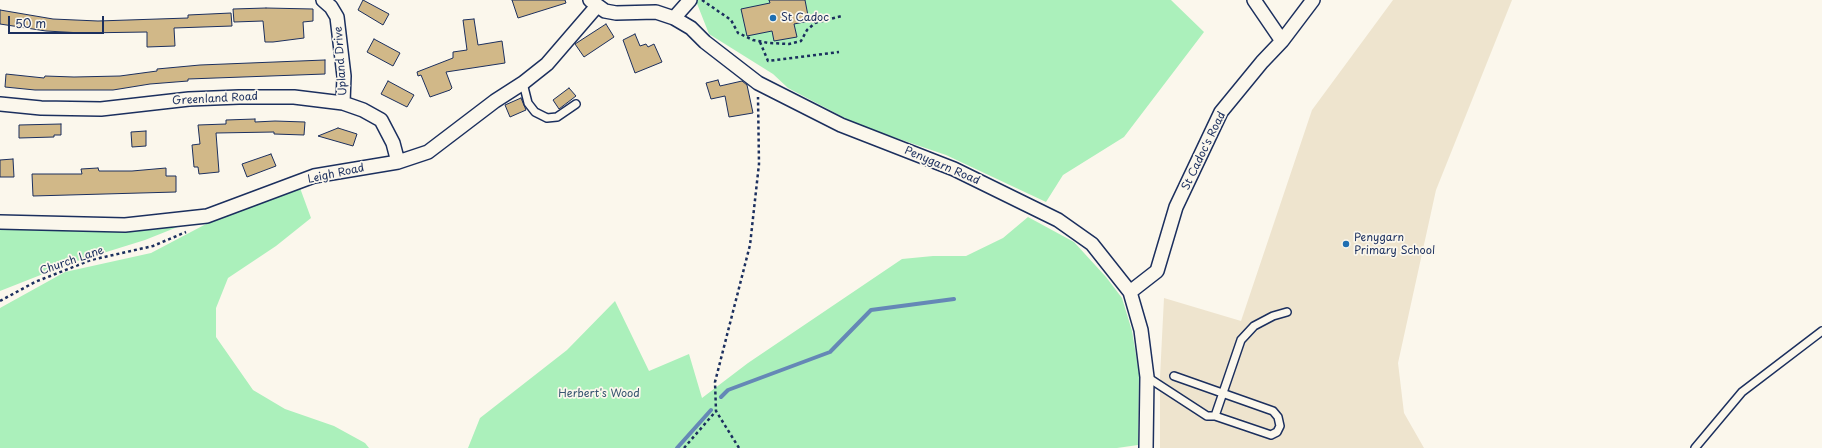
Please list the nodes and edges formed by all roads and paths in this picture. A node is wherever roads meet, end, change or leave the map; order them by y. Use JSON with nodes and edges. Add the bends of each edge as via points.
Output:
{"nodes":[{"id":1,"x":323,"y":0,"type":"edge"},
{"id":2,"x":690,"y":0,"type":"edge"},
{"id":3,"x":702,"y":0,"type":"edge"},
{"id":4,"x":1254,"y":0,"type":"edge"},
{"id":5,"x":1314,"y":0,"type":"edge"},
{"id":6,"x":593,"y":3,"type":"edge"},
{"id":7,"x":842,"y":16,"type":"dead end"},
{"id":8,"x":674,"y":18,"type":"junction"},
{"id":9,"x":760,"y":41,"type":"junction"},
{"id":10,"x":1282,"y":41,"type":"junction"},
{"id":11,"x":839,"y":52,"type":"dead end"},
{"id":12,"x":523,"y":83,"type":"junction"},
{"id":13,"x":758,"y":83,"type":"junction"},
{"id":14,"x":343,"y":103,"type":"junction"},
{"id":15,"x":0,"y":104,"type":"edge"},
{"id":16,"x":576,"y":104,"type":"dead end"},
{"id":17,"x":398,"y":162,"type":"junction"},
{"id":18,"x":196,"y":217,"type":"junction"},
{"id":19,"x":0,"y":222,"type":"edge"},
{"id":20,"x":1130,"y":292,"type":"junction"},
{"id":21,"x":0,"y":301,"type":"edge"},
{"id":22,"x":1287,"y":312,"type":"dead end"},
{"id":23,"x":1822,"y":331,"type":"edge"},
{"id":24,"x":1174,"y":376,"type":"dead end"},
{"id":25,"x":1146,"y":377,"type":"junction"},
{"id":26,"x":1222,"y":393,"type":"junction"},
{"id":27,"x":716,"y":411,"type":"junction"},
{"id":28,"x":1215,"y":416,"type":"junction"},
{"id":29,"x":684,"y":448,"type":"edge"},
{"id":30,"x":739,"y":448,"type":"edge"},
{"id":31,"x":1146,"y":448,"type":"edge"},
{"id":32,"x":1695,"y":448,"type":"edge"}],
"edges":[{"from":1,"to":14,"type":"street","name":"Upland Drive","via":[[332,7],[337,17],[344,76]]},
{"from":2,"to":8,"type":"street"},
{"from":3,"to":9,"type":"path","via":[[731,20],[738,33]]},
{"from":4,"to":10,"type":"street"},
{"from":5,"to":10,"type":"street","name":"St Cadoc's Road"},
{"from":6,"to":8,"type":"street","name":"Penygarn Road","via":[[605,11],[656,12]]},
{"from":6,"to":12,"type":"street","name":"Leigh Road","via":[[547,64]]},
{"from":7,"to":9,"type":"path","via":[[815,23],[807,30],[801,41],[789,44]]},
{"from":8,"to":13,"type":"street","name":"Penygarn Road","via":[[691,28]]},
{"from":9,"to":11,"type":"path","via":[[768,61]]},
{"from":10,"to":20,"type":"street","name":"St Cadoc's Road","via":[[1221,112],[1176,207],[1157,271]]},
{"from":12,"to":16,"type":"lane","via":[[528,103],[536,112],[547,118],[557,117]]},
{"from":12,"to":17,"type":"street","name":"Leigh Road","via":[[428,152]]},
{"from":13,"to":20,"type":"street","name":"Penygarn Road","via":[[841,125],[954,169],[1058,220],[1092,244]]},
{"from":13,"to":27,"type":"path","via":[[759,164],[750,245],[715,382]]},
{"from":14,"to":15,"type":"street","name":"Greenland Road","via":[[294,96],[239,96],[100,109]]},
{"from":14,"to":17,"type":"street","name":"Greenland Road","via":[[381,120],[393,143]]},
{"from":17,"to":18,"type":"street","name":"Leigh Road","via":[[314,176],[207,216]]},
{"from":18,"to":19,"type":"street","name":"Leigh Road","via":[[125,225]]},
{"from":18,"to":21,"type":"path","name":"Church Lane","via":[[194,228],[154,246],[92,260],[35,282]]},
{"from":20,"to":25,"type":"street","name":"Penygarn Road","via":[[1140,330]]},
{"from":22,"to":26,"type":"lane","via":[[1254,326],[1241,340]]},
{"from":23,"to":32,"type":"lane","via":[[1742,392]]},
{"from":24,"to":26,"type":"lane"},
{"from":25,"to":28,"type":"lane","via":[[1207,416]]},
{"from":25,"to":31,"type":"street","name":"Penygarn Road"},
{"from":26,"to":28,"type":"lane"},
{"from":26,"to":28,"type":"lane","via":[[1273,411],[1280,426],[1277,432],[1271,435]]},
{"from":27,"to":29,"type":"path"},
{"from":27,"to":30,"type":"path"}]}
